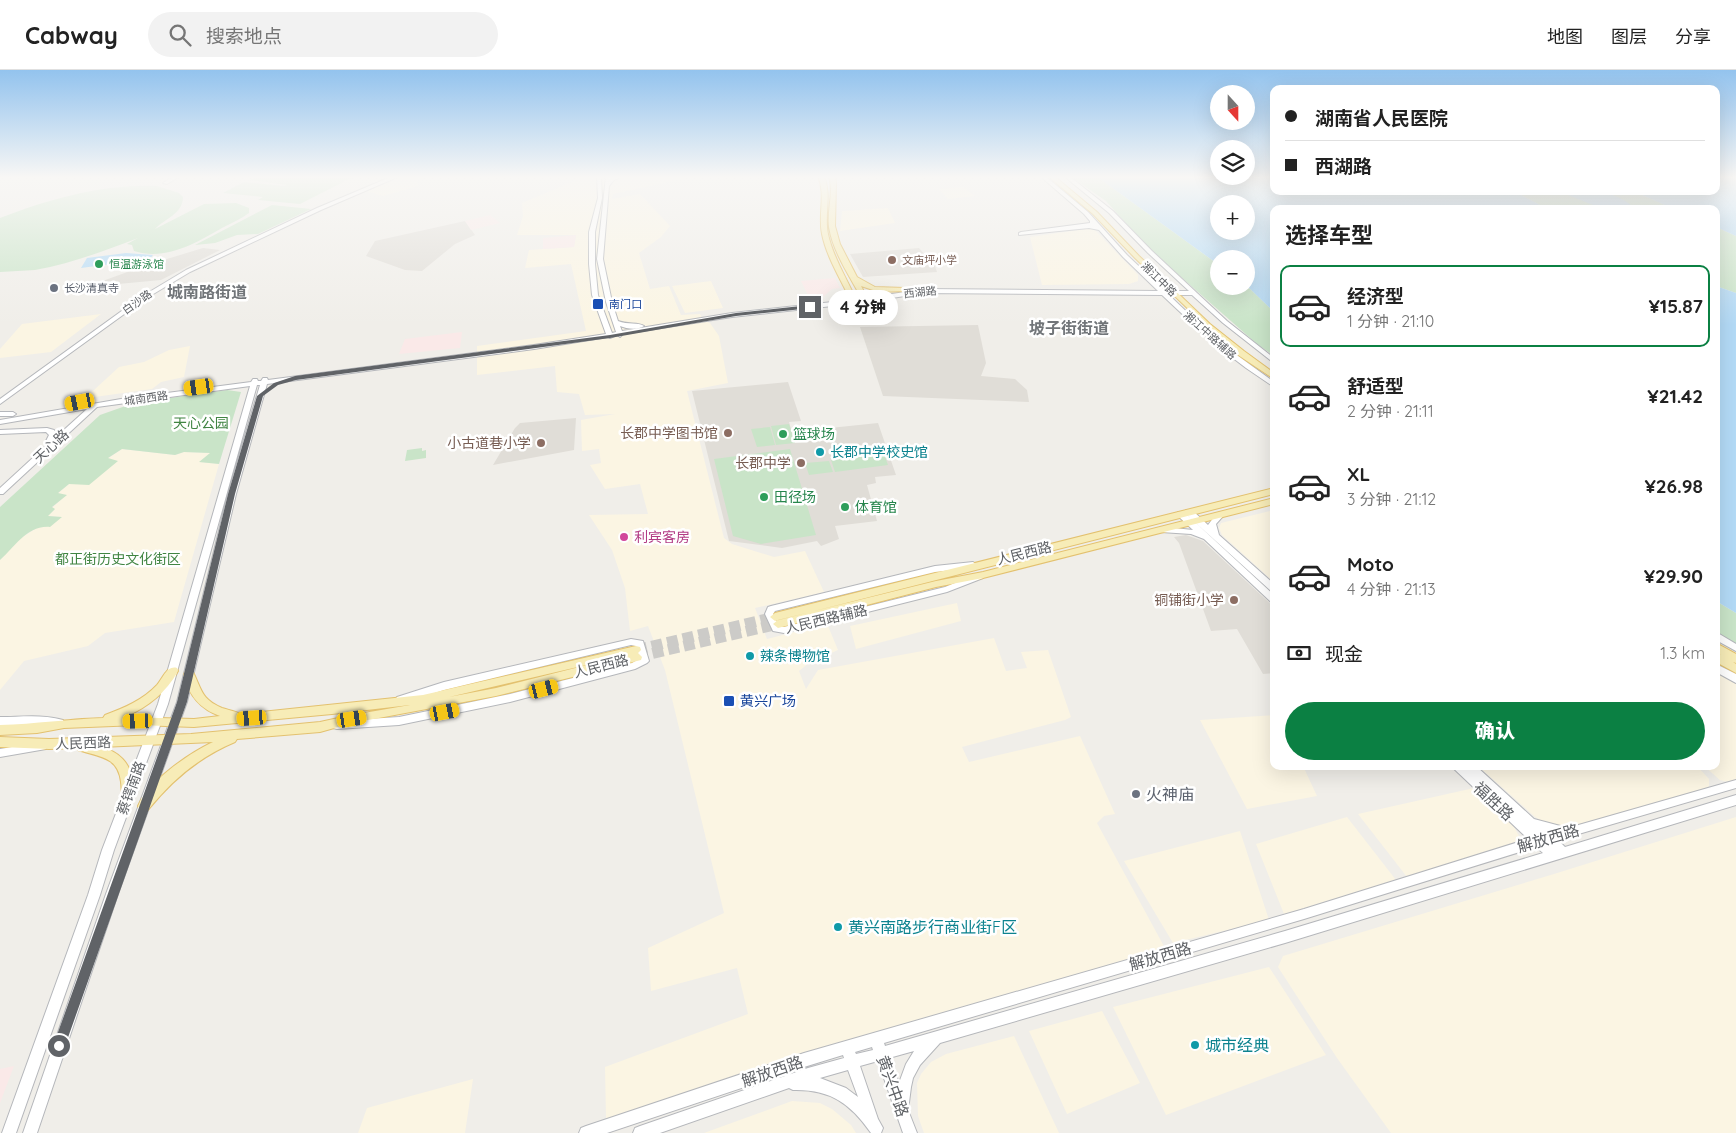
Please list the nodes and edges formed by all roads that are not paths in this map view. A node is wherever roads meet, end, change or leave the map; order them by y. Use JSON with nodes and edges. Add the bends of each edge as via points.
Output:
{"nodes":[{"id":1,"x":279,"y":226,"type":"edge"},
{"id":2,"x":284,"y":226,"type":"edge"},
{"id":3,"x":594,"y":226,"type":"edge"},
{"id":4,"x":603,"y":226,"type":"edge"},
{"id":5,"x":824,"y":226,"type":"edge"},
{"id":6,"x":832,"y":226,"type":"edge"},
{"id":7,"x":1088,"y":226,"type":"edge"},
{"id":8,"x":1097,"y":226,"type":"edge"},
{"id":9,"x":1106,"y":226,"type":"edge"},
{"id":10,"x":1114,"y":226,"type":"edge"},
{"id":11,"x":1124,"y":226,"type":"edge"},
{"id":12,"x":1100,"y":229,"type":"junction"},
{"id":13,"x":1145,"y":276,"type":"junction"},
{"id":14,"x":854,"y":277,"type":"junction"},
{"id":15,"x":904,"y":290,"type":"junction"},
{"id":16,"x":1129,"y":290,"type":"junction"},
{"id":17,"x":849,"y":291,"type":"junction"},
{"id":18,"x":1171,"y":291,"type":"junction"},
{"id":19,"x":1191,"y":291,"type":"junction"},
{"id":20,"x":865,"y":299,"type":"junction"},
{"id":21,"x":854,"y":300,"type":"junction"},
{"id":22,"x":834,"y":301,"type":"junction"},
{"id":23,"x":1181,"y":308,"type":"junction"},
{"id":24,"x":615,"y":322,"type":"junction"},
{"id":25,"x":605,"y":323,"type":"junction"},
{"id":26,"x":641,"y":326,"type":"junction"},
{"id":27,"x":619,"y":332,"type":"junction"},
{"id":28,"x":609,"y":334,"type":"junction"},
{"id":29,"x":584,"y":336,"type":"junction"},
{"id":30,"x":1270,"y":357,"type":"edge"},
{"id":31,"x":1270,"y":367,"type":"edge"},
{"id":32,"x":1270,"y":374,"type":"edge"},
{"id":33,"x":295,"y":378,"type":"junction"},
{"id":34,"x":1270,"y":382,"type":"edge"},
{"id":35,"x":258,"y":385,"type":"junction"},
{"id":36,"x":0,"y":397,"type":"edge"},
{"id":37,"x":123,"y":401,"type":"junction"},
{"id":38,"x":0,"y":402,"type":"edge"},
{"id":39,"x":95,"y":402,"type":"junction"},
{"id":40,"x":56,"y":411,"type":"junction"},
{"id":41,"x":0,"y":418,"type":"edge"},
{"id":42,"x":78,"y":420,"type":"junction"},
{"id":43,"x":66,"y":424,"type":"junction"},
{"id":44,"x":0,"y":432,"type":"edge"},
{"id":45,"x":50,"y":441,"type":"junction"},
{"id":46,"x":0,"y":486,"type":"edge"},
{"id":47,"x":0,"y":492,"type":"edge"},
{"id":48,"x":1270,"y":492,"type":"edge"},
{"id":49,"x":1270,"y":503,"type":"edge"},
{"id":50,"x":1185,"y":513,"type":"junction"},
{"id":51,"x":1220,"y":515,"type":"junction"},
{"id":52,"x":1195,"y":522,"type":"junction"},
{"id":53,"x":1164,"y":530,"type":"junction"},
{"id":54,"x":1213,"y":539,"type":"junction"},
{"id":55,"x":976,"y":565,"type":"junction"},
{"id":56,"x":983,"y":575,"type":"junction"},
{"id":57,"x":1270,"y":586,"type":"edge"},
{"id":58,"x":1270,"y":596,"type":"edge"},
{"id":59,"x":1720,"y":638,"type":"edge"},
{"id":60,"x":1736,"y":648,"type":"edge"},
{"id":61,"x":1720,"y":649,"type":"edge"},
{"id":62,"x":1720,"y":659,"type":"edge"},
{"id":63,"x":1736,"y":659,"type":"edge"},
{"id":64,"x":1720,"y":669,"type":"edge"},
{"id":65,"x":1736,"y":669,"type":"edge"},
{"id":66,"x":173,"y":671,"type":"junction"},
{"id":67,"x":189,"y":675,"type":"junction"},
{"id":68,"x":1736,"y":679,"type":"edge"},
{"id":69,"x":391,"y":702,"type":"junction"},
{"id":70,"x":252,"y":718,"type":"junction"},
{"id":71,"x":0,"y":721,"type":"edge"},
{"id":72,"x":156,"y":721,"type":"junction"},
{"id":73,"x":174,"y":722,"type":"junction"},
{"id":74,"x":94,"y":723,"type":"junction"},
{"id":75,"x":64,"y":724,"type":"junction"},
{"id":76,"x":320,"y":727,"type":"junction"},
{"id":77,"x":5,"y":730,"type":"edge"},
{"id":78,"x":242,"y":735,"type":"junction"},
{"id":79,"x":149,"y":740,"type":"junction"},
{"id":80,"x":168,"y":740,"type":"junction"},
{"id":81,"x":5,"y":742,"type":"edge"},
{"id":82,"x":48,"y":744,"type":"junction"},
{"id":83,"x":66,"y":744,"type":"junction"},
{"id":84,"x":0,"y":753,"type":"edge"},
{"id":85,"x":1461,"y":770,"type":"edge"},
{"id":86,"x":1473,"y":770,"type":"edge"},
{"id":87,"x":1736,"y":784,"type":"edge"},
{"id":88,"x":128,"y":798,"type":"junction"},
{"id":89,"x":1736,"y":800,"type":"edge"},
{"id":90,"x":144,"y":806,"type":"junction"},
{"id":91,"x":1522,"y":820,"type":"junction"},
{"id":92,"x":1574,"y":830,"type":"junction"},
{"id":93,"x":1543,"y":839,"type":"junction"},
{"id":94,"x":1521,"y":846,"type":"junction"},
{"id":95,"x":1559,"y":854,"type":"junction"},
{"id":96,"x":942,"y":1036,"type":"junction"},
{"id":97,"x":876,"y":1038,"type":"junction"},
{"id":98,"x":847,"y":1047,"type":"junction"},
{"id":99,"x":882,"y":1053,"type":"junction"},
{"id":100,"x":852,"y":1062,"type":"junction"},
{"id":101,"x":783,"y":1084,"type":"junction"},
{"id":102,"x":905,"y":1119,"type":"junction"},
{"id":103,"x":876,"y":1131,"type":"edge"},
{"id":104,"x":9,"y":1133,"type":"edge"},
{"id":105,"x":30,"y":1133,"type":"edge"},
{"id":106,"x":586,"y":1133,"type":"edge"},
{"id":107,"x":640,"y":1133,"type":"edge"},
{"id":108,"x":910,"y":1133,"type":"edge"}],
"edges":[{"from":1,"to":36,"type":"main road","name":"白沙路","via":[[163,282]]},
{"from":2,"to":38,"type":"main road","name":"白沙路","via":[[181,275],[143,298]]},
{"from":3,"to":25,"type":"main road","via":[[595,295]]},
{"from":4,"to":24,"type":"main road","via":[[600,259]]},
{"from":5,"to":17,"type":"main road","via":[[826,239]]},
{"from":6,"to":14,"type":"main road"},
{"from":7,"to":12,"type":"main road","via":[[1021,234],[1089,226]]},
{"from":8,"to":12,"type":"main road","name":"湘江中路辅路"},
{"from":9,"to":18,"type":"main road","name":"湘江中路"},
{"from":10,"to":18,"type":"main road","name":"湘江中路"},
{"from":11,"to":19,"type":"main road","name":"湘江中路辅路"},
{"from":12,"to":13,"type":"main road","name":"湘江中路辅路"},
{"from":13,"to":16,"type":"main road","via":[[1146,285]]},
{"from":13,"to":18,"type":"main road","name":"湘江中路辅路"},
{"from":14,"to":15,"type":"main road","via":[[872,289]]},
{"from":14,"to":20,"type":"main road"},
{"from":15,"to":16,"type":"main road","name":"西湖路","via":[[947,286]]},
{"from":15,"to":20,"type":"main road","name":"西湖路"},
{"from":16,"to":18,"type":"main road","name":"西湖路"},
{"from":16,"to":20,"type":"main road","name":"西湖路","via":[[948,290]]},
{"from":16,"to":23,"type":"main road","via":[[1155,296]]},
{"from":17,"to":21,"type":"main road"},
{"from":17,"to":22,"type":"main road","via":[[846,297]]},
{"from":18,"to":19,"type":"main road","name":"西湖路"},
{"from":18,"to":23,"type":"main road","name":"湘江中路辅路"},
{"from":18,"to":31,"type":"main road","name":"湘江中路"},
{"from":18,"to":32,"type":"main road","name":"湘江中路"},
{"from":19,"to":30,"type":"main road","name":"湘江中路辅路"},
{"from":20,"to":21,"type":"main road","name":"西湖路"},
{"from":21,"to":22,"type":"main road","name":"西湖路"},
{"from":21,"to":27,"type":"main road","name":"西湖路"},
{"from":22,"to":26,"type":"main road","name":"西湖路"},
{"from":23,"to":34,"type":"main road","name":"湘江中路辅路","via":[[1221,347]]},
{"from":24,"to":26,"type":"main road"},
{"from":24,"to":27,"type":"main road"},
{"from":25,"to":28,"type":"main road"},
{"from":25,"to":29,"type":"main road","via":[[604,328]]},
{"from":26,"to":27,"type":"main road","name":"西湖路"},
{"from":27,"to":28,"type":"main road","name":"城南西路"},
{"from":28,"to":29,"type":"main road","name":"城南西路"},
{"from":28,"to":33,"type":"main road","name":"城南西路"},
{"from":29,"to":35,"type":"main road","name":"城南西路"},
{"from":33,"to":35,"type":"main road","name":"城南西路"},
{"from":33,"to":35,"type":"main road"},
{"from":35,"to":37,"type":"main road","name":"城南西路"},
{"from":35,"to":39,"type":"main road","name":"城南西路"},
{"from":35,"to":66,"type":"main road","name":"蔡锷南路"},
{"from":35,"to":67,"type":"main road","name":"蔡锷南路"},
{"from":37,"to":39,"type":"main road","name":"城南西路"},
{"from":37,"to":42,"type":"main road"},
{"from":39,"to":40,"type":"main road","name":"城南西路"},
{"from":39,"to":41,"type":"main road"},
{"from":39,"to":42,"type":"main road","name":"天心路"},
{"from":39,"to":43,"type":"main road","name":"天心路"},
{"from":40,"to":41,"type":"main road","name":"城南西路"},
{"from":40,"to":43,"type":"main road","via":[[68,414],[70,418]]},
{"from":42,"to":47,"type":"main road","name":"天心路"},
{"from":43,"to":45,"type":"main road","name":"天心路"},
{"from":44,"to":45,"type":"main road","via":[[47,430],[54,435]]},
{"from":45,"to":46,"type":"main road","name":"天心路"},
{"from":48,"to":50,"type":"main road","name":"人民西路"},
{"from":49,"to":51,"type":"main road","name":"人民西路"},
{"from":50,"to":52,"type":"main road"},
{"from":50,"to":55,"type":"main road","name":"人民西路"},
{"from":51,"to":52,"type":"main road","name":"人民西路"},
{"from":51,"to":54,"type":"main road","via":[[1212,524]]},
{"from":52,"to":53,"type":"main road","name":"人民西路"},
{"from":52,"to":54,"type":"main road"},
{"from":53,"to":54,"type":"main road","via":[[1192,532]]},
{"from":53,"to":56,"type":"main road","name":"人民西路"},
{"from":54,"to":57,"type":"main road"},
{"from":54,"to":58,"type":"main road"},
{"from":55,"to":56,"type":"main road","name":"人民西路","via":[[777,620]]},
{"from":55,"to":56,"type":"main road","name":"人民西路辅路","via":[[935,569],[771,609],[769,614],[776,629],[784,630],[947,589]]},
{"from":59,"to":60,"type":"main road"},
{"from":61,"to":63,"type":"main road"},
{"from":62,"to":65,"type":"main road"},
{"from":64,"to":68,"type":"main road"},
{"from":66,"to":72,"type":"main road","name":"蔡锷南路"},
{"from":66,"to":74,"type":"main road","via":[[158,692],[140,705]]},
{"from":67,"to":70,"type":"main road","via":[[197,696],[206,706],[224,714]]},
{"from":67,"to":73,"type":"main road","name":"蔡锷南路"},
{"from":69,"to":70,"type":"main road","name":"人民西路"},
{"from":69,"to":76,"type":"main road","name":"人民西路","via":[[423,699],[637,654],[496,692]]},
{"from":69,"to":76,"type":"main road","via":[[444,686],[631,642],[640,643],[645,658],[635,666],[474,706],[399,720]]},
{"from":70,"to":73,"type":"main road","name":"人民西路"},
{"from":71,"to":75,"type":"main road"},
{"from":72,"to":73,"type":"main road","name":"人民西路"},
{"from":72,"to":74,"type":"main road","name":"人民西路"},
{"from":72,"to":79,"type":"main road","name":"蔡锷南路"},
{"from":73,"to":80,"type":"main road","name":"蔡锷南路"},
{"from":74,"to":75,"type":"main road","name":"人民西路"},
{"from":75,"to":77,"type":"main road","name":"人民西路"},
{"from":76,"to":78,"type":"main road","name":"人民西路"},
{"from":78,"to":80,"type":"main road","name":"人民西路"},
{"from":78,"to":90,"type":"main road","via":[[187,762],[156,790]]},
{"from":79,"to":80,"type":"main road","name":"人民西路"},
{"from":79,"to":83,"type":"main road","name":"人民西路"},
{"from":79,"to":88,"type":"main road","name":"蔡锷南路"},
{"from":80,"to":90,"type":"main road","name":"蔡锷南路"},
{"from":81,"to":82,"type":"main road","name":"人民西路"},
{"from":82,"to":83,"type":"main road","name":"人民西路"},
{"from":82,"to":84,"type":"main road"},
{"from":83,"to":88,"type":"main road","via":[[100,750],[122,762]]},
{"from":85,"to":91,"type":"main road","name":"福胜路"},
{"from":86,"to":91,"type":"main road","name":"福胜路"},
{"from":87,"to":92,"type":"main road","name":"解放西路"},
{"from":88,"to":104,"type":"main road","name":"蔡锷南路"},
{"from":89,"to":95,"type":"main road","name":"解放西路"},
{"from":90,"to":105,"type":"main road","name":"蔡锷南路"},
{"from":91,"to":92,"type":"main road","via":[[1554,830]]},
{"from":91,"to":93,"type":"main road","name":"福胜路"},
{"from":91,"to":94,"type":"main road","via":[[1526,841]]},
{"from":92,"to":93,"type":"main road","name":"解放西路"},
{"from":93,"to":94,"type":"main road","name":"解放西路"},
{"from":93,"to":95,"type":"main road","name":"福胜路"},
{"from":94,"to":97,"type":"main road","name":"解放西路","via":[[1296,917]]},
{"from":95,"to":96,"type":"main road","name":"解放西路"},
{"from":96,"to":99,"type":"main road","name":"解放西路"},
{"from":96,"to":102,"type":"main road","via":[[927,1046],[911,1067],[903,1093]]},
{"from":97,"to":98,"type":"main road","name":"解放西路"},
{"from":97,"to":99,"type":"main road","name":"黄兴中路"},
{"from":98,"to":100,"type":"main road","name":"黄兴中路"},
{"from":98,"to":106,"type":"main road","name":"解放西路"},
{"from":99,"to":100,"type":"main road","name":"解放西路"},
{"from":99,"to":102,"type":"main road","name":"黄兴中路"},
{"from":100,"to":101,"type":"main road","name":"解放西路"},
{"from":100,"to":103,"type":"main road","name":"黄兴中路"},
{"from":101,"to":103,"type":"main road","via":[[808,1083],[835,1090],[859,1106]]},
{"from":101,"to":107,"type":"main road","name":"解放西路"},
{"from":102,"to":108,"type":"main road","name":"黄兴中路"}]}
